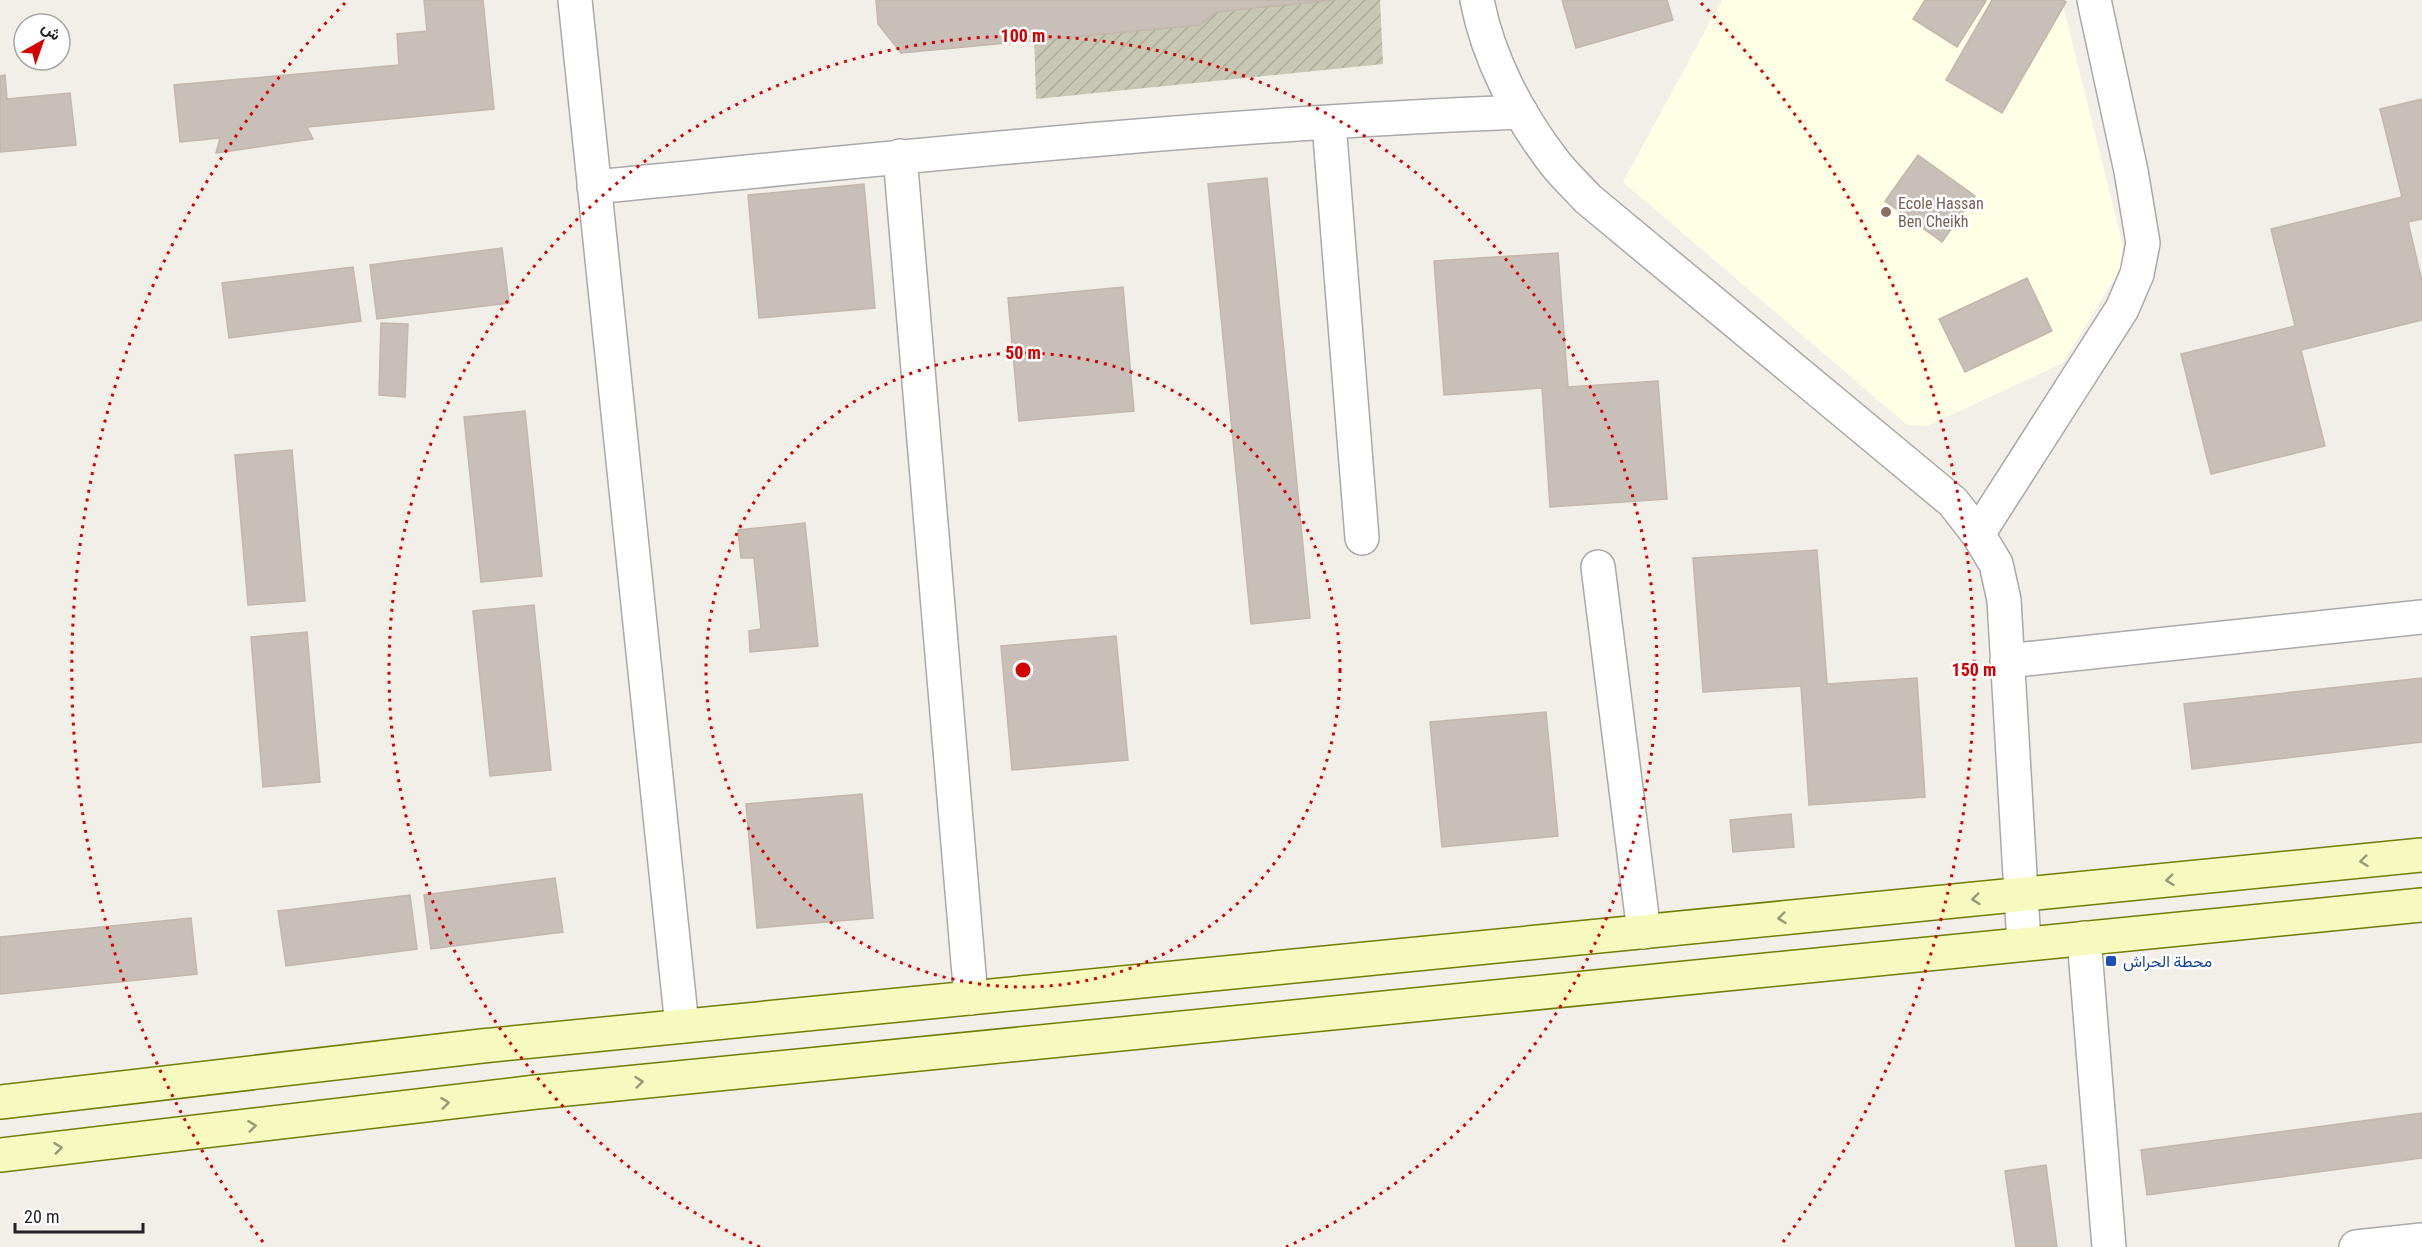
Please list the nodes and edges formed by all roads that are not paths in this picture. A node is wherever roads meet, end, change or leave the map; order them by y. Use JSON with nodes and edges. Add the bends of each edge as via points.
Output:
{"nodes":[{"id":1,"x":575,"y":0,"type":"edge"},
{"id":2,"x":1477,"y":0,"type":"edge"},
{"id":3,"x":2094,"y":0,"type":"edge"},
{"id":4,"x":1521,"y":112,"type":"junction"},
{"id":5,"x":1329,"y":123,"type":"junction"},
{"id":6,"x":900,"y":156,"type":"junction"},
{"id":7,"x":594,"y":187,"type":"junction"},
{"id":8,"x":1978,"y":534,"type":"junction"},
{"id":9,"x":1362,"y":538,"type":"dead end"},
{"id":10,"x":1598,"y":567,"type":"dead end"},
{"id":11,"x":2422,"y":617,"type":"edge"},
{"id":12,"x":2007,"y":661,"type":"junction"},
{"id":13,"x":2422,"y":855,"type":"edge"},
{"id":14,"x":2022,"y":894,"type":"junction"},
{"id":15,"x":2422,"y":905,"type":"edge"},
{"id":16,"x":1644,"y":932,"type":"junction"},
{"id":17,"x":2084,"y":938,"type":"junction"},
{"id":18,"x":2024,"y":944,"type":"junction"},
{"id":19,"x":970,"y":998,"type":"junction"},
{"id":20,"x":682,"y":1026,"type":"junction"},
{"id":21,"x":0,"y":1102,"type":"edge"},
{"id":22,"x":0,"y":1155,"type":"edge"},
{"id":23,"x":2422,"y":1240,"type":"edge"},
{"id":24,"x":2109,"y":1247,"type":"edge"},
{"id":25,"x":2356,"y":1247,"type":"edge"}],
"edges":[{"from":1,"to":7,"type":"street"},
{"from":2,"to":4,"type":"street","via":[[1497,63]]},
{"from":3,"to":8,"type":"street","via":[[2143,243],[2137,274],[2122,309]]},
{"from":4,"to":5,"type":"street"},
{"from":4,"to":8,"type":"street","via":[[1555,163],[1588,199],[1953,502]]},
{"from":5,"to":6,"type":"street"},
{"from":5,"to":9,"type":"street"},
{"from":6,"to":7,"type":"street"},
{"from":6,"to":19,"type":"street"},
{"from":7,"to":20,"type":"street"},
{"from":8,"to":12,"type":"street","via":[[1996,564],[2004,600]]},
{"from":10,"to":16,"type":"street"},
{"from":11,"to":12,"type":"street"},
{"from":12,"to":14,"type":"street"},
{"from":13,"to":14,"type":"street","one_way":true},
{"from":14,"to":16,"type":"street","one_way":true},
{"from":14,"to":18,"type":"street"},
{"from":15,"to":17,"type":"street"},
{"from":16,"to":19,"type":"street"},
{"from":17,"to":18,"type":"street"},
{"from":17,"to":24,"type":"street"},
{"from":22,"to":18,"type":"street","one_way":true,"via":[[536,1092]]},
{"from":19,"to":20,"type":"street"},
{"from":20,"to":21,"type":"street"},
{"from":23,"to":25,"type":"street"}]}
